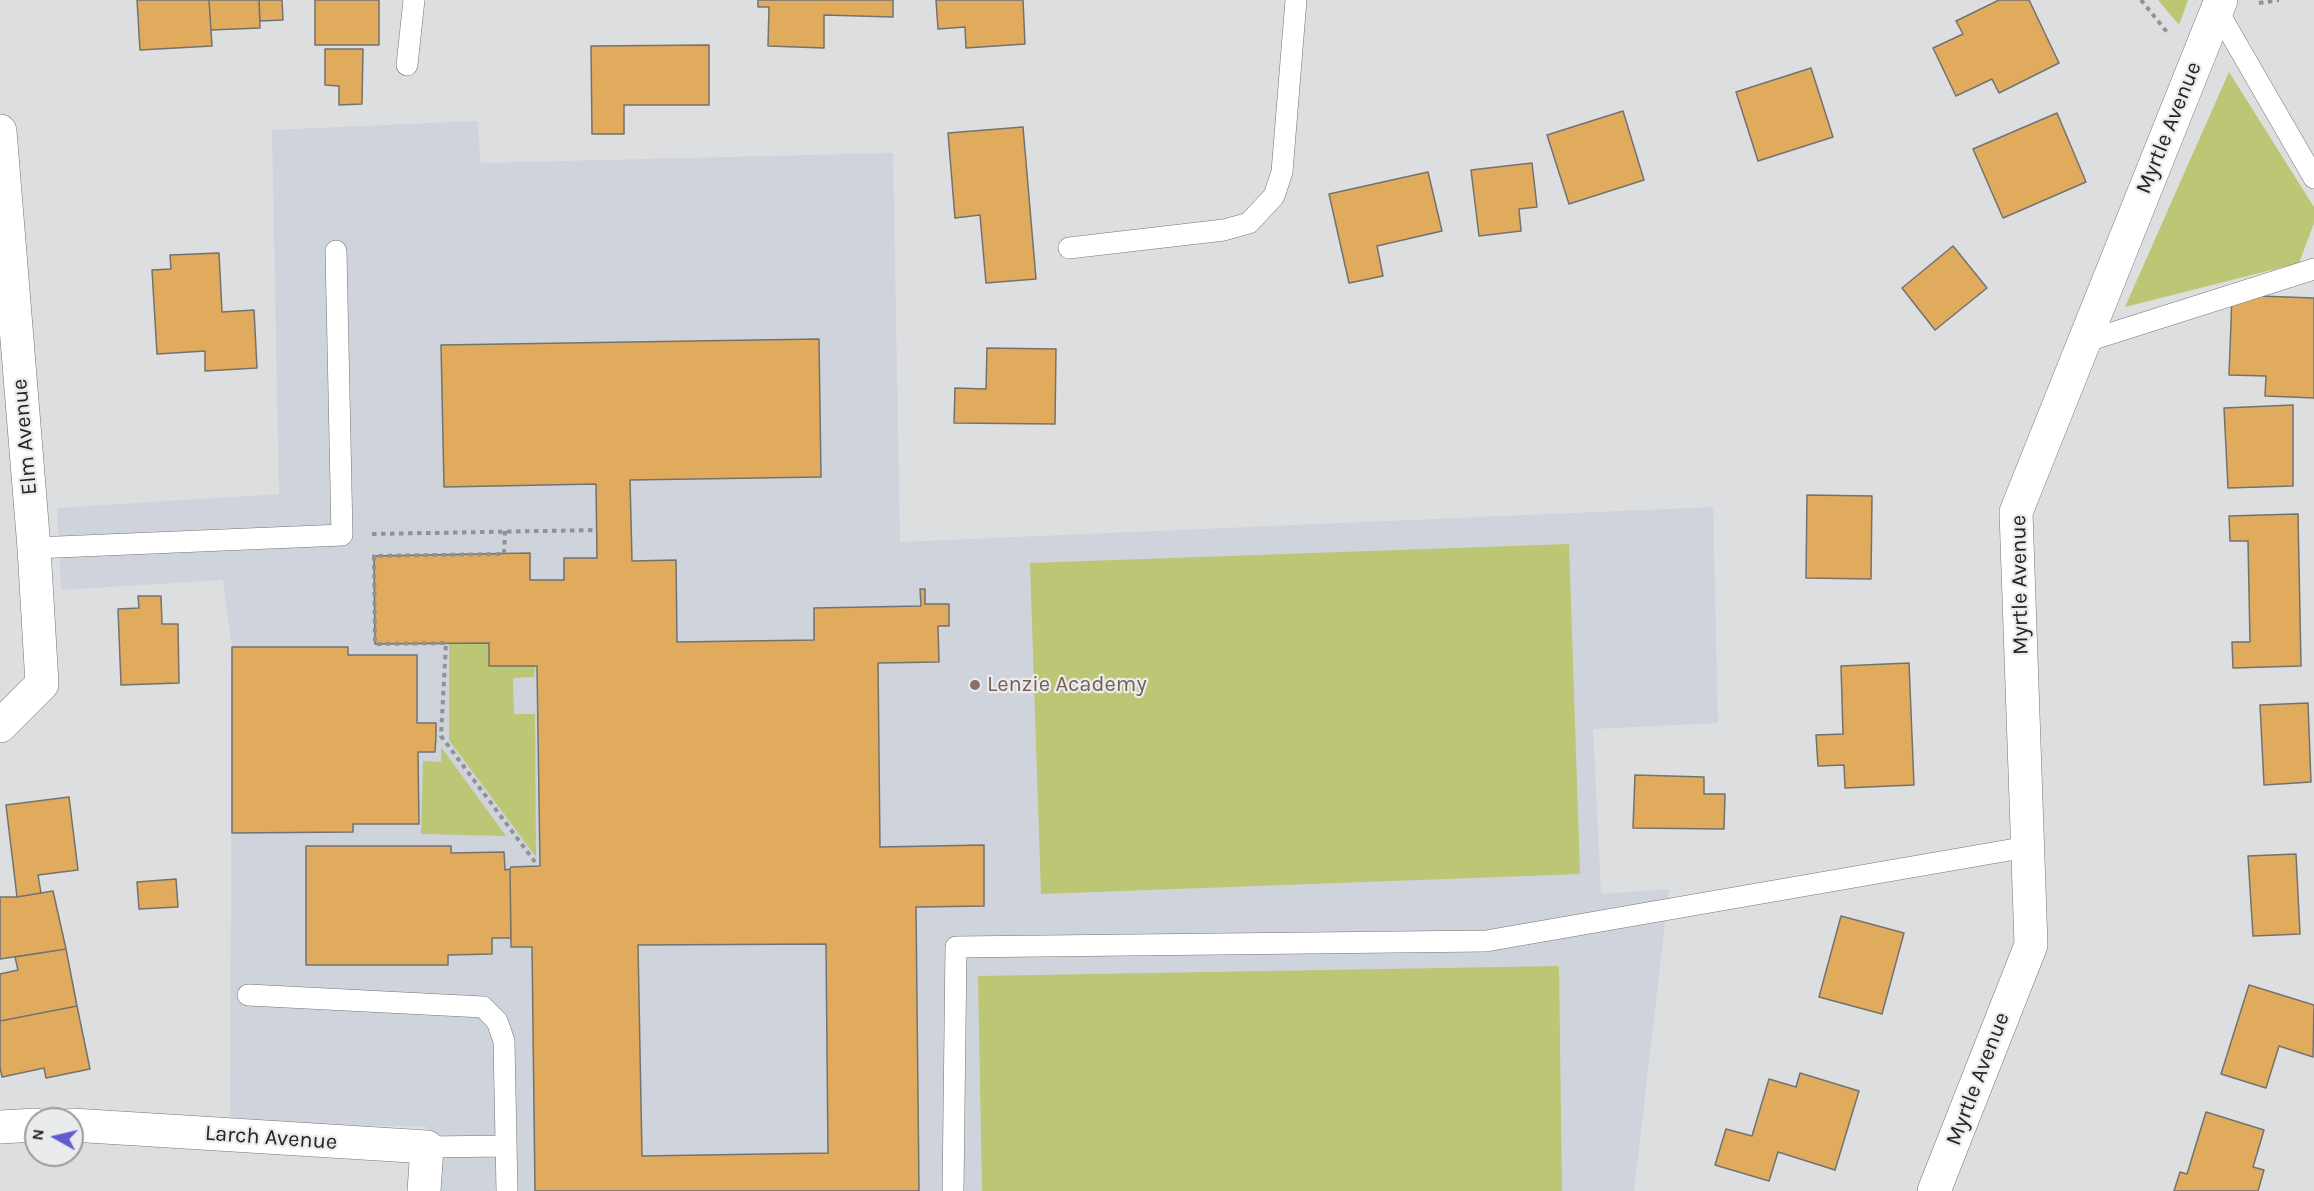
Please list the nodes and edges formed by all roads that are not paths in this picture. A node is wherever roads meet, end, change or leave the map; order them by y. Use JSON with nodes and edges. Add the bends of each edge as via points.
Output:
{"nodes":[{"id":1,"x":414,"y":0,"type":"edge"},
{"id":2,"x":1296,"y":0,"type":"edge"},
{"id":3,"x":2219,"y":5,"type":"edge"},
{"id":4,"x":407,"y":65,"type":"dead end"},
{"id":5,"x":0,"y":130,"type":"edge"},
{"id":6,"x":2314,"y":178,"type":"edge"},
{"id":7,"x":4,"y":240,"type":"edge"},
{"id":8,"x":1069,"y":248,"type":"dead end"},
{"id":9,"x":336,"y":251,"type":"dead end"},
{"id":10,"x":2314,"y":269,"type":"edge"},
{"id":11,"x":2084,"y":342,"type":"junction"},
{"id":12,"x":34,"y":548,"type":"junction"},
{"id":13,"x":0,"y":726,"type":"edge"},
{"id":14,"x":2027,"y":847,"type":"junction"},
{"id":15,"x":248,"y":995,"type":"dead end"},
{"id":16,"x":24,"y":1126,"type":"edge"},
{"id":17,"x":84,"y":1126,"type":"edge"},
{"id":18,"x":0,"y":1127,"type":"edge"},
{"id":19,"x":506,"y":1146,"type":"junction"},
{"id":20,"x":426,"y":1147,"type":"junction"},
{"id":21,"x":424,"y":1191,"type":"edge"},
{"id":22,"x":507,"y":1191,"type":"edge"},
{"id":23,"x":953,"y":1191,"type":"edge"},
{"id":24,"x":1934,"y":1191,"type":"edge"}],
"edges":[{"from":1,"to":4,"type":"lane"},
{"from":2,"to":8,"type":"lane","via":[[1282,172],[1274,196],[1249,222],[1224,230]]},
{"from":3,"to":6,"type":"lane"},
{"from":3,"to":11,"type":"street","name":"Myrtle Avenue"},
{"from":5,"to":7,"type":"street","name":"Elm Avenue"},
{"from":7,"to":12,"type":"street","name":"Elm Avenue"},
{"from":9,"to":12,"type":"lane","via":[[342,535]]},
{"from":10,"to":11,"type":"lane"},
{"from":11,"to":14,"type":"street","name":"Myrtle Avenue","via":[[2016,512]]},
{"from":12,"to":13,"type":"street","name":"Elm Avenue","via":[[42,684]]},
{"from":14,"to":23,"type":"lane","via":[[1486,941],[956,947]]},
{"from":14,"to":24,"type":"street","name":"Myrtle Avenue","via":[[2031,945]]},
{"from":15,"to":19,"type":"lane","via":[[483,1007],[497,1021],[504,1041]]},
{"from":16,"to":18,"type":"street"},
{"from":17,"to":20,"type":"street","name":"Larch Avenue"},
{"from":19,"to":20,"type":"lane"},
{"from":19,"to":22,"type":"lane"},
{"from":20,"to":21,"type":"street"}]}
